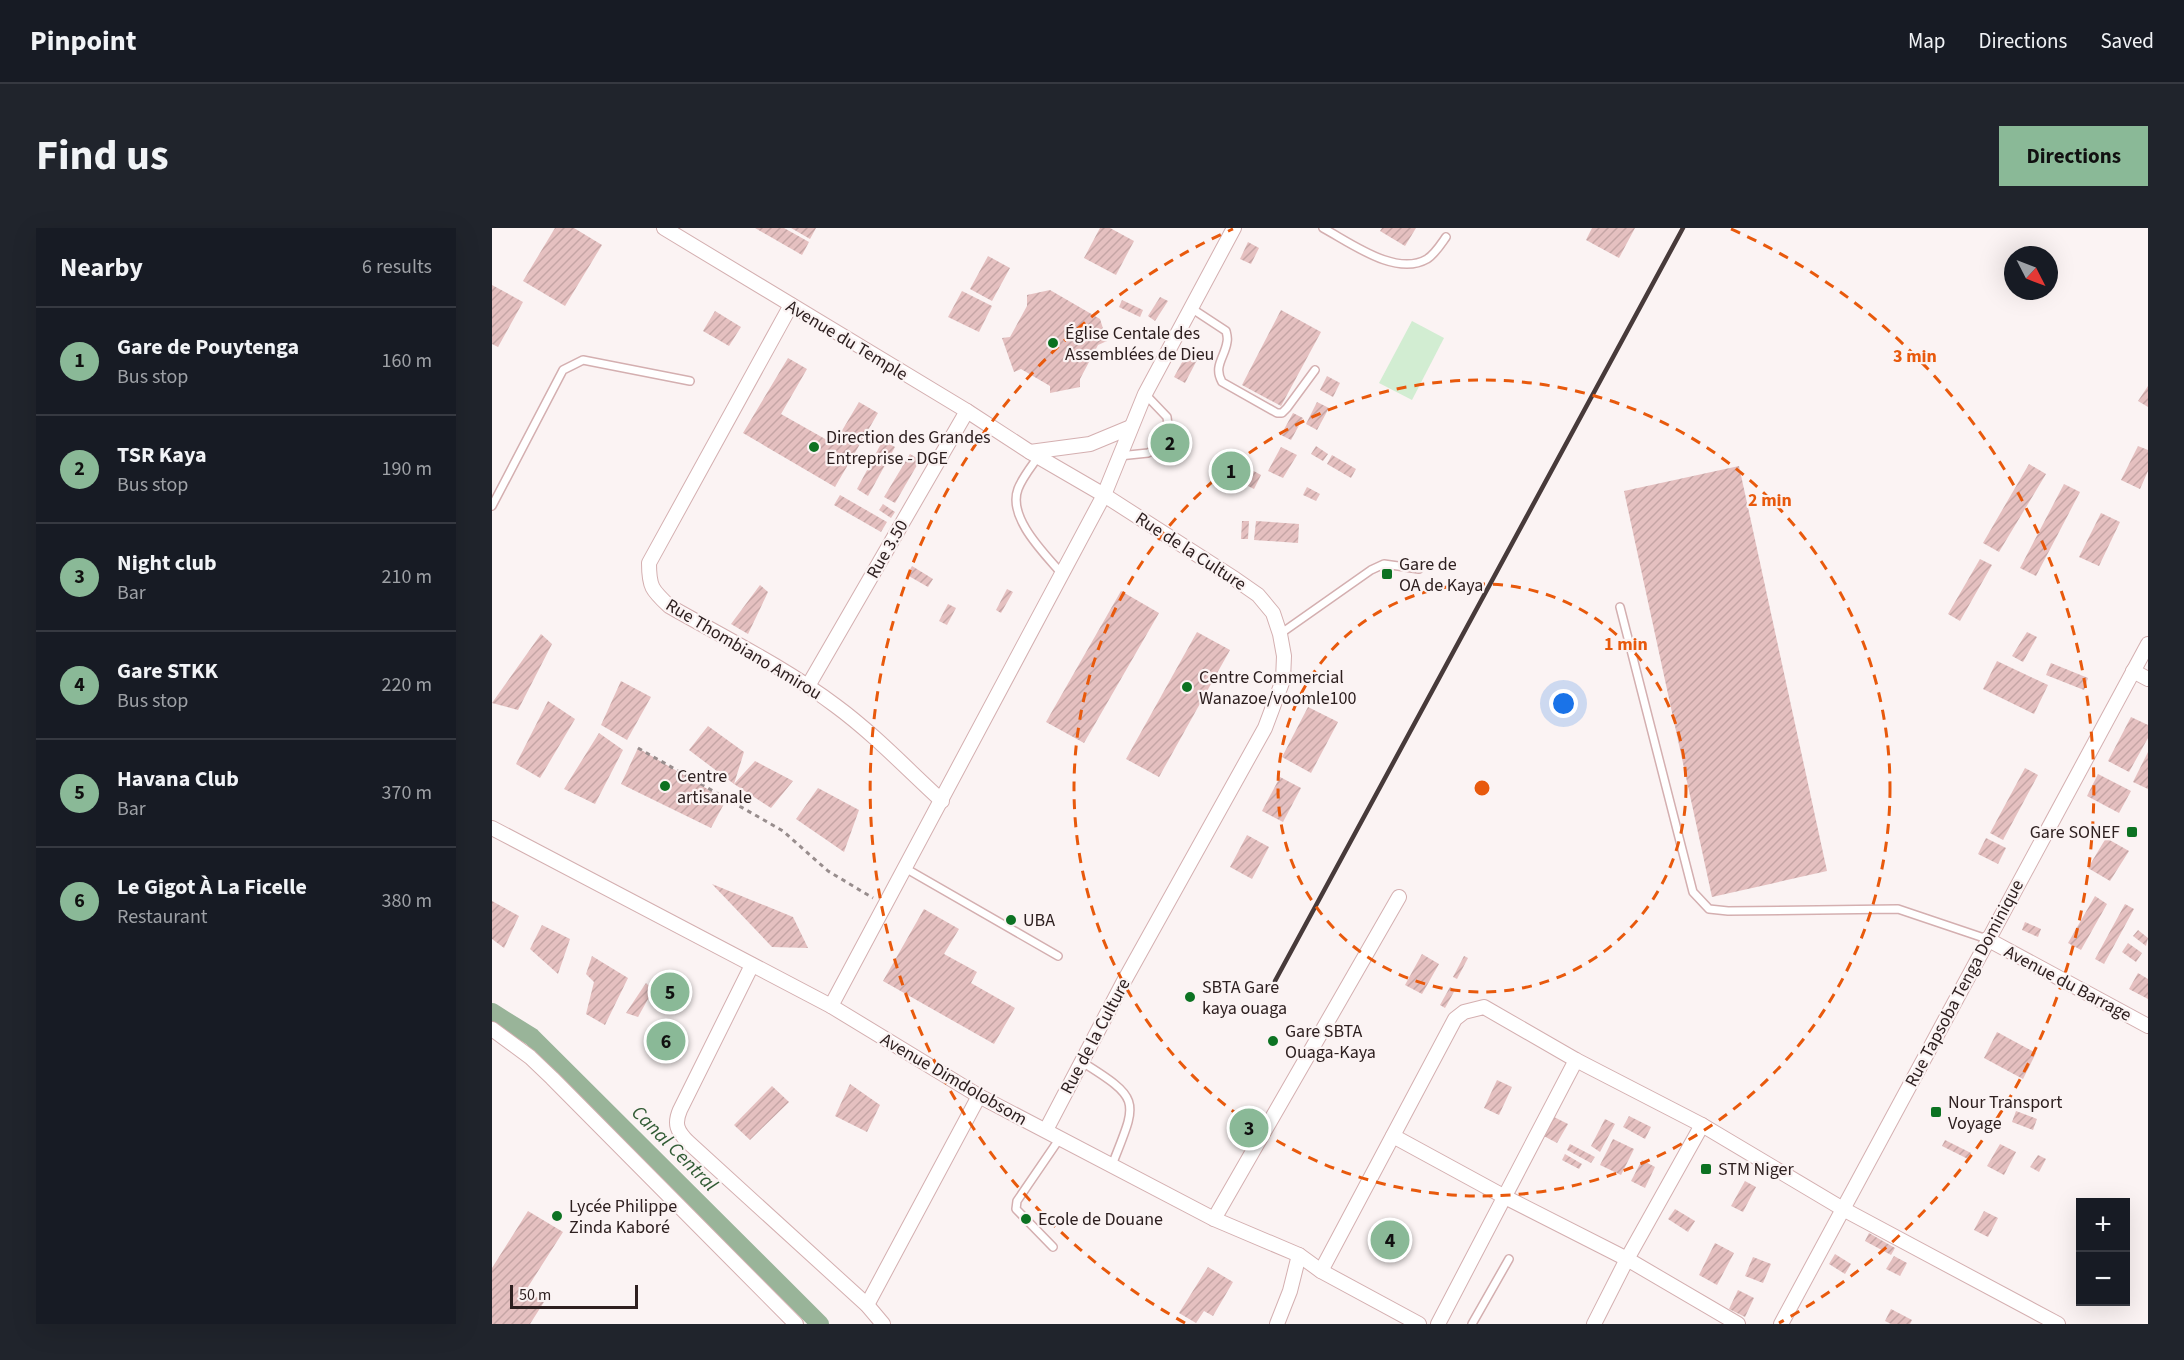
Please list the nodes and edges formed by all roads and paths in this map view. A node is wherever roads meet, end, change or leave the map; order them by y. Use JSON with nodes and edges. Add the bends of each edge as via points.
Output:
{"nodes":[{"id":1,"x":664,"y":228,"type":"edge"},
{"id":2,"x":1234,"y":228,"type":"edge"},
{"id":3,"x":1323,"y":228,"type":"edge"},
{"id":4,"x":1446,"y":237,"type":"dead end"},
{"id":5,"x":791,"y":305,"type":"junction"},
{"id":6,"x":1191,"y":308,"type":"junction"},
{"id":7,"x":1315,"y":370,"type":"dead end"},
{"id":8,"x":690,"y":381,"type":"dead end"},
{"id":9,"x":1145,"y":394,"type":"junction"},
{"id":10,"x":967,"y":411,"type":"junction"},
{"id":11,"x":1131,"y":427,"type":"junction"},
{"id":12,"x":1034,"y":454,"type":"junction"},
{"id":13,"x":1119,"y":456,"type":"junction"},
{"id":14,"x":1104,"y":495,"type":"junction"},
{"id":15,"x":492,"y":506,"type":"edge"},
{"id":16,"x":1419,"y":569,"type":"dead end"},
{"id":17,"x":1062,"y":574,"type":"junction"},
{"id":18,"x":1620,"y":607,"type":"dead end"},
{"id":19,"x":1280,"y":634,"type":"junction"},
{"id":20,"x":2148,"y":644,"type":"edge"},
{"id":21,"x":2133,"y":671,"type":"junction"},
{"id":22,"x":2148,"y":679,"type":"edge"},
{"id":23,"x":808,"y":686,"type":"junction"},
{"id":24,"x":638,"y":748,"type":"dead end"},
{"id":25,"x":942,"y":801,"type":"junction"},
{"id":26,"x":492,"y":828,"type":"edge"},
{"id":27,"x":905,"y":868,"type":"junction"},
{"id":28,"x":1399,"y":897,"type":"dead end"},
{"id":29,"x":885,"y":905,"type":"junction"},
{"id":30,"x":1988,"y":939,"type":"junction"},
{"id":31,"x":1058,"y":956,"type":"dead end"},
{"id":32,"x":752,"y":965,"type":"junction"},
{"id":33,"x":831,"y":1006,"type":"junction"},
{"id":34,"x":2148,"y":1026,"type":"edge"},
{"id":35,"x":492,"y":1029,"type":"edge"},
{"id":36,"x":1576,"y":1060,"type":"junction"},
{"id":37,"x":1082,"y":1062,"type":"junction"},
{"id":38,"x":979,"y":1096,"type":"junction"},
{"id":39,"x":1702,"y":1125,"type":"junction"},
{"id":40,"x":1046,"y":1130,"type":"junction"},
{"id":41,"x":1394,"y":1136,"type":"junction"},
{"id":42,"x":1060,"y":1138,"type":"junction"},
{"id":43,"x":1112,"y":1165,"type":"junction"},
{"id":44,"x":1505,"y":1197,"type":"junction"},
{"id":45,"x":1843,"y":1209,"type":"junction"},
{"id":46,"x":1214,"y":1219,"type":"junction"},
{"id":47,"x":1053,"y":1247,"type":"dead end"},
{"id":48,"x":1299,"y":1256,"type":"junction"},
{"id":49,"x":1509,"y":1259,"type":"dead end"},
{"id":50,"x":1627,"y":1259,"type":"junction"},
{"id":51,"x":1321,"y":1271,"type":"junction"},
{"id":52,"x":867,"y":1305,"type":"junction"},
{"id":53,"x":796,"y":1324,"type":"edge"},
{"id":54,"x":883,"y":1324,"type":"edge"},
{"id":55,"x":1277,"y":1324,"type":"edge"},
{"id":56,"x":1419,"y":1324,"type":"edge"},
{"id":57,"x":1438,"y":1324,"type":"edge"},
{"id":58,"x":1472,"y":1324,"type":"edge"},
{"id":59,"x":1594,"y":1324,"type":"edge"},
{"id":60,"x":1738,"y":1324,"type":"edge"},
{"id":61,"x":1782,"y":1324,"type":"edge"},
{"id":62,"x":2058,"y":1324,"type":"edge"}],
"edges":[{"from":1,"to":5,"type":"street","name":"Avenue du Temple"},
{"from":2,"to":6,"type":"street"},
{"from":3,"to":4,"type":"lane","via":[[1386,261],[1408,265],[1428,258]]},
{"from":5,"to":10,"type":"street","name":"Avenue du Temple"},
{"from":5,"to":23,"type":"street","name":"Rue Thombiano Amirou","via":[[649,562],[649,575],[653,592],[669,606]]},
{"from":6,"to":7,"type":"lane","via":[[1226,331],[1227,342],[1219,360],[1218,375],[1222,382],[1276,413],[1287,408]]},
{"from":6,"to":9,"type":"street"},
{"from":8,"to":15,"type":"lane","via":[[582,360],[564,370]]},
{"from":9,"to":11,"type":"street"},
{"from":9,"to":13,"type":"lane","via":[[1167,417],[1168,425],[1155,449]]},
{"from":10,"to":12,"type":"street","name":"Avenue du Temple"},
{"from":10,"to":23,"type":"street","name":"Rue 3.50"},
{"from":11,"to":12,"type":"street","via":[[1090,444]]},
{"from":11,"to":13,"type":"street"},
{"from":12,"to":14,"type":"street","name":"Avenue du Temple"},
{"from":12,"to":17,"type":"lane","via":[[1017,489],[1016,502],[1026,531]]},
{"from":13,"to":14,"type":"street"},
{"from":14,"to":17,"type":"street"},
{"from":14,"to":19,"type":"street","name":"Rue de la Culture","via":[[1258,595],[1273,613]]},
{"from":16,"to":19,"type":"lane","via":[[1384,564],[1371,570]]},
{"from":17,"to":25,"type":"street"},
{"from":18,"to":30,"type":"lane","via":[[1693,892],[1709,909],[1898,909]]},
{"from":19,"to":37,"type":"street","name":"Rue de la Culture","via":[[1284,680],[1265,728]]},
{"from":20,"to":21,"type":"street","name":"Rue Tapsoba Tenga Dominique"},
{"from":21,"to":22,"type":"street"},
{"from":21,"to":30,"type":"street","name":"Rue Tapsoba Tenga Dominique"},
{"from":23,"to":25,"type":"street","name":"Rue Thombiano Amirou","via":[[858,723]]},
{"from":24,"to":29,"type":"path","via":[[783,831],[828,871]]},
{"from":25,"to":27,"type":"street"},
{"from":26,"to":32,"type":"street","name":"Avenue Dimdolobsom"},
{"from":27,"to":29,"type":"street"},
{"from":27,"to":31,"type":"lane"},
{"from":28,"to":46,"type":"street"},
{"from":29,"to":33,"type":"street"},
{"from":30,"to":34,"type":"street","name":"Avenue du Barrage"},
{"from":30,"to":45,"type":"street","name":"Rue Tapsoba Tenga Dominique"},
{"from":32,"to":33,"type":"street","name":"Avenue Dimdolobsom"},
{"from":32,"to":52,"type":"street","via":[[680,1110],[677,1127],[688,1142]]},
{"from":33,"to":38,"type":"street","name":"Avenue Dimdolobsom"},
{"from":35,"to":53,"type":"street","via":[[552,1078]]},
{"from":36,"to":39,"type":"street"},
{"from":36,"to":41,"type":"street","via":[[1484,1007],[1472,1009],[1455,1019]]},
{"from":36,"to":44,"type":"street"},
{"from":37,"to":40,"type":"street","name":"Rue de la Culture"},
{"from":37,"to":43,"type":"lane","via":[[1114,1082],[1130,1102],[1130,1116]]},
{"from":38,"to":40,"type":"street","name":"Avenue Dimdolobsom"},
{"from":38,"to":52,"type":"street"},
{"from":39,"to":45,"type":"street"},
{"from":39,"to":50,"type":"street"},
{"from":40,"to":42,"type":"street","name":"Avenue Dimdolobsom"},
{"from":41,"to":44,"type":"street"},
{"from":41,"to":51,"type":"street"},
{"from":42,"to":43,"type":"street","name":"Avenue Dimdolobsom"},
{"from":42,"to":47,"type":"lane","via":[[1016,1209]]},
{"from":43,"to":46,"type":"street","name":"Avenue Dimdolobsom"},
{"from":44,"to":50,"type":"street"},
{"from":44,"to":57,"type":"street"},
{"from":45,"to":61,"type":"street","name":"Rue Tapsoba Tenga Dominique"},
{"from":45,"to":62,"type":"street"},
{"from":46,"to":48,"type":"street","name":"Avenue Dimdolobsom"},
{"from":48,"to":51,"type":"street","name":"Avenue Dimdolobsom"},
{"from":48,"to":55,"type":"street"},
{"from":49,"to":58,"type":"lane"},
{"from":50,"to":59,"type":"street"},
{"from":50,"to":60,"type":"street"},
{"from":51,"to":56,"type":"street","name":"Avenue Dimdolobsom"},
{"from":52,"to":54,"type":"street"}]}
